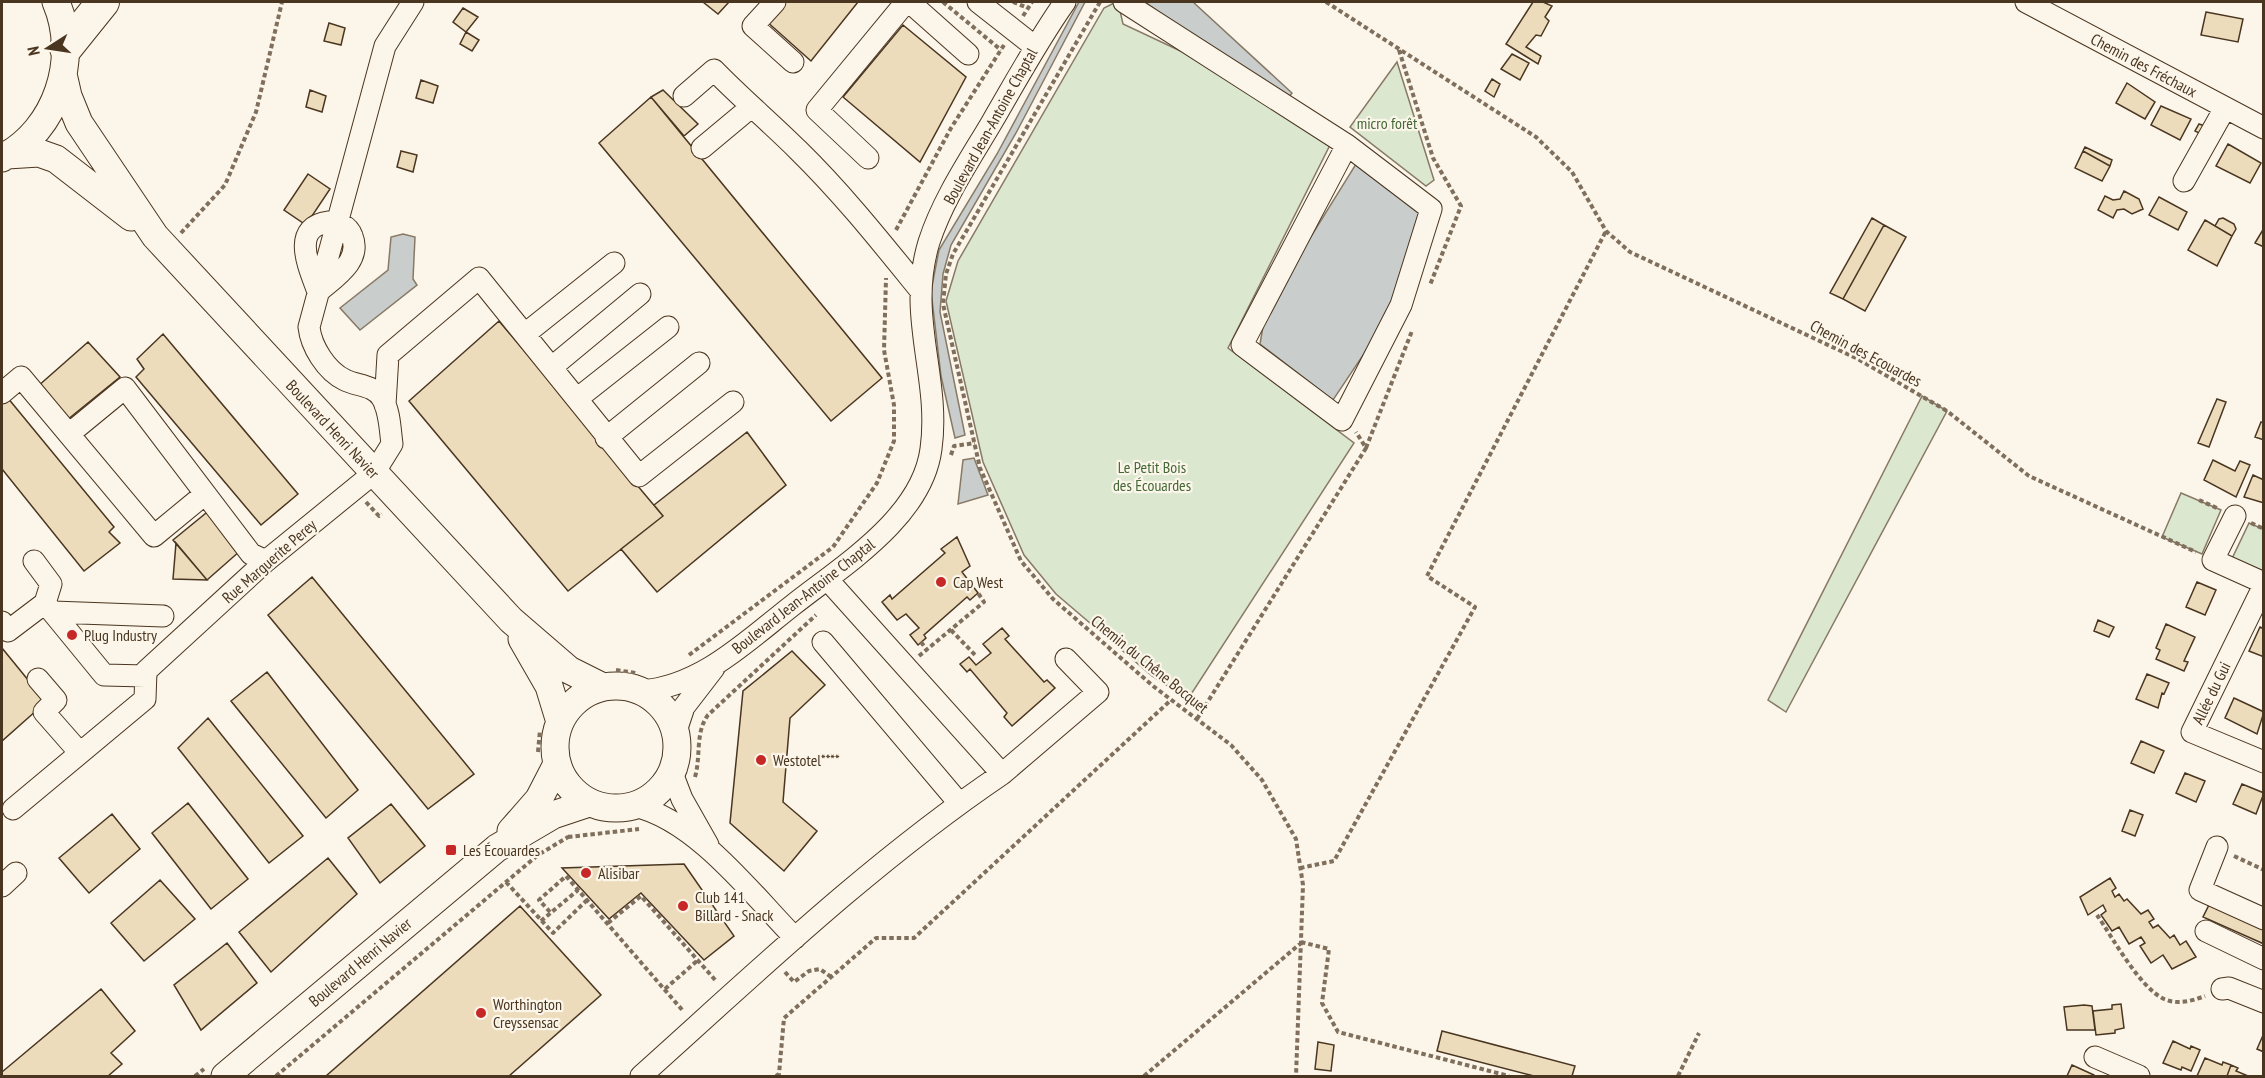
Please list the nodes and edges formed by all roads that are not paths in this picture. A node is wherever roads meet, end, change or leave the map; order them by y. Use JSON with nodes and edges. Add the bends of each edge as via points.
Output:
{"nodes":[{"id":1,"x":103,"y":2,"type":"edge"},
{"id":2,"x":413,"y":2,"type":"edge"},
{"id":3,"x":775,"y":2,"type":"edge"},
{"id":4,"x":978,"y":2,"type":"edge"},
{"id":5,"x":1065,"y":2,"type":"edge"},
{"id":6,"x":1124,"y":2,"type":"edge"},
{"id":7,"x":2026,"y":2,"type":"edge"},
{"id":8,"x":912,"y":3,"type":"edge"},
{"id":9,"x":58,"y":5,"type":"edge"},
{"id":10,"x":1034,"y":46,"type":"junction"},
{"id":11,"x":968,"y":54,"type":"dead end"},
{"id":12,"x":65,"y":61,"type":"junction"},
{"id":13,"x":793,"y":62,"type":"dead end"},
{"id":14,"x":684,"y":96,"type":"dead end"},
{"id":15,"x":750,"y":108,"type":"junction"},
{"id":16,"x":2225,"y":108,"type":"junction"},
{"id":17,"x":2264,"y":128,"type":"edge"},
{"id":18,"x":1347,"y":145,"type":"junction"},
{"id":19,"x":702,"y":148,"type":"dead end"},
{"id":20,"x":4,"y":157,"type":"edge"},
{"id":21,"x":868,"y":158,"type":"dead end"},
{"id":22,"x":2184,"y":181,"type":"dead end"},
{"id":23,"x":337,"y":223,"type":"junction"},
{"id":24,"x":161,"y":243,"type":"junction"},
{"id":25,"x":614,"y":263,"type":"dead end"},
{"id":26,"x":920,"y":290,"type":"junction"},
{"id":27,"x":318,"y":292,"type":"junction"},
{"id":28,"x":640,"y":294,"type":"dead end"},
{"id":29,"x":668,"y":327,"type":"dead end"},
{"id":30,"x":525,"y":334,"type":"junction"},
{"id":31,"x":699,"y":363,"type":"dead end"},
{"id":32,"x":552,"y":367,"type":"junction"},
{"id":33,"x":2,"y":393,"type":"edge"},
{"id":34,"x":578,"y":398,"type":"junction"},
{"id":35,"x":733,"y":402,"type":"dead end"},
{"id":36,"x":386,"y":405,"type":"junction"},
{"id":37,"x":69,"y":434,"type":"junction"},
{"id":38,"x":606,"y":438,"type":"junction"},
{"id":39,"x":374,"y":473,"type":"junction"},
{"id":40,"x":206,"y":494,"type":"junction"},
{"id":41,"x":2235,"y":516,"type":"dead end"},
{"id":42,"x":34,"y":561,"type":"dead end"},
{"id":43,"x":266,"y":561,"type":"junction"},
{"id":44,"x":2264,"y":584,"type":"edge"},
{"id":45,"x":833,"y":586,"type":"junction"},
{"id":46,"x":49,"y":608,"type":"junction"},
{"id":47,"x":163,"y":616,"type":"dead end"},
{"id":48,"x":511,"y":620,"type":"junction"},
{"id":49,"x":2,"y":622,"type":"edge"},
{"id":50,"x":823,"y":642,"type":"dead end"},
{"id":51,"x":1066,"y":659,"type":"dead end"},
{"id":52,"x":717,"y":664,"type":"junction"},
{"id":53,"x":146,"y":676,"type":"junction"},
{"id":54,"x":38,"y":679,"type":"dead end"},
{"id":55,"x":604,"y":679,"type":"junction"},
{"id":56,"x":643,"y":683,"type":"junction"},
{"id":57,"x":551,"y":721,"type":"junction"},
{"id":58,"x":676,"y":731,"type":"junction"},
{"id":59,"x":80,"y":753,"type":"junction"},
{"id":60,"x":2264,"y":762,"type":"edge"},
{"id":61,"x":548,"y":764,"type":"junction"},
{"id":62,"x":672,"y":772,"type":"junction"},
{"id":63,"x":1002,"y":774,"type":"junction"},
{"id":64,"x":589,"y":802,"type":"junction"},
{"id":65,"x":959,"y":804,"type":"junction"},
{"id":66,"x":635,"y":806,"type":"junction"},
{"id":67,"x":13,"y":809,"type":"dead end"},
{"id":68,"x":2217,"y":847,"type":"road end"},
{"id":69,"x":496,"y":848,"type":"junction"},
{"id":70,"x":711,"y":850,"type":"junction"},
{"id":71,"x":2264,"y":919,"type":"edge"},
{"id":72,"x":2206,"y":931,"type":"dead end"},
{"id":73,"x":795,"y":938,"type":"junction"},
{"id":74,"x":2264,"y":959,"type":"edge"},
{"id":75,"x":2222,"y":989,"type":"road end"},
{"id":76,"x":2264,"y":1002,"type":"edge"},
{"id":77,"x":2095,"y":1057,"type":"dead end"},
{"id":78,"x":225,"y":1077,"type":"edge"},
{"id":79,"x":641,"y":1077,"type":"edge"},
{"id":80,"x":2139,"y":1077,"type":"edge"}],
"edges":[{"from":1,"to":12,"type":"highway"},
{"from":2,"to":23,"type":"street","via":[[385,46]]},
{"from":3,"to":13,"type":"street","via":[[753,26]]},
{"from":4,"to":10,"type":"street"},
{"from":5,"to":10,"type":"street","name":"Boulevard Jean-Antoine Chaptal"},
{"from":6,"to":18,"type":"street"},
{"from":7,"to":16,"type":"street","name":"Chemin des Fréchaux"},
{"from":8,"to":11,"type":"street"},
{"from":8,"to":21,"type":"street","via":[[817,110]]},
{"from":9,"to":12,"type":"main road","name":"Boulevard Henri Navier"},
{"from":10,"to":26,"type":"street","name":"Boulevard Jean-Antoine Chaptal","via":[[949,194],[929,242]]},
{"from":12,"to":20,"type":"main road","via":[[59,91],[43,121]]},
{"from":12,"to":24,"type":"main road","name":"Boulevard Henri Navier","via":[[68,96],[79,123]]},
{"from":14,"to":15,"type":"street","via":[[714,70]]},
{"from":15,"to":19,"type":"street"},
{"from":15,"to":26,"type":"street","via":[[805,157]]},
{"from":16,"to":17,"type":"street","name":"Chemin des Fréchaux"},
{"from":16,"to":22,"type":"street"},
{"from":18,"to":18,"type":"street","via":[[1431,209],[1401,305],[1342,420],[1242,345]]},
{"from":20,"to":24,"type":"main road","name":"Boulevard Henri Navier","via":[[31,152],[56,159]]},
{"from":23,"to":27,"type":"street","via":[[350,231],[352,259]]},
{"from":23,"to":27,"type":"street","via":[[315,226],[304,242]]},
{"from":24,"to":39,"type":"main road","name":"Boulevard Henri Navier"},
{"from":25,"to":30,"type":"street"},
{"from":26,"to":45,"type":"street","name":"Boulevard Jean-Antoine Chaptal","via":[[933,417],[926,470],[910,500]]},
{"from":27,"to":36,"type":"street","via":[[309,327],[310,340],[336,374],[370,388]]},
{"from":28,"to":32,"type":"street"},
{"from":29,"to":34,"type":"street"},
{"from":30,"to":32,"type":"street"},
{"from":30,"to":36,"type":"street","name":"Rue Marguerite Perey","via":[[479,278],[388,355]]},
{"from":31,"to":38,"type":"street"},
{"from":32,"to":34,"type":"street"},
{"from":33,"to":37,"type":"street","via":[[21,377]]},
{"from":34,"to":38,"type":"street"},
{"from":35,"to":38,"type":"street","via":[[639,476]]},
{"from":36,"to":39,"type":"street","name":"Rue Marguerite Perey","via":[[392,444]]},
{"from":37,"to":40,"type":"street","via":[[154,536]]},
{"from":37,"to":40,"type":"street","via":[[124,388]]},
{"from":39,"to":43,"type":"street","name":"Rue Marguerite Perey"},
{"from":39,"to":48,"type":"main road","name":"Boulevard Henri Navier"},
{"from":40,"to":43,"type":"street","via":[[251,554]]},
{"from":41,"to":44,"type":"street","name":"Allée du Gui","via":[[2213,560]]},
{"from":42,"to":46,"type":"street","via":[[51,584]]},
{"from":43,"to":53,"type":"street","name":"Rue Marguerite Perey","via":[[146,671]]},
{"from":44,"to":60,"type":"street","name":"Allée du Gui","via":[[2192,732]]},
{"from":45,"to":52,"type":"street","name":"Boulevard Jean-Antoine Chaptal"},
{"from":45,"to":63,"type":"street"},
{"from":46,"to":47,"type":"street"},
{"from":46,"to":49,"type":"street","via":[[8,630]]},
{"from":46,"to":53,"type":"street","via":[[104,675]]},
{"from":48,"to":55,"type":"main road","name":"Boulevard Henri Navier","via":[[569,670]]},
{"from":48,"to":57,"type":"main road","name":"Boulevard Henri Navier","via":[[549,686]]},
{"from":50,"to":65,"type":"street"},
{"from":51,"to":63,"type":"street","via":[[1098,692]]},
{"from":52,"to":56,"type":"street","name":"Boulevard Jean-Antoine Chaptal","via":[[666,687]]},
{"from":52,"to":58,"type":"street","name":"Boulevard Jean-Antoine Chaptal","via":[[684,706]]},
{"from":53,"to":59,"type":"street","via":[[145,699]]},
{"from":54,"to":59,"type":"street","via":[[56,700],[44,712]]},
{"from":55,"to":56,"type":"main road","via":[[615,686]]},
{"from":55,"to":57,"type":"main road"},
{"from":56,"to":58,"type":"main road"},
{"from":57,"to":61,"type":"main road","via":[[555,743]]},
{"from":58,"to":62,"type":"main road","via":[[677,759]]},
{"from":59,"to":67,"type":"street"},
{"from":61,"to":64,"type":"main road"},
{"from":61,"to":69,"type":"main road","name":"Boulevard Henri Navier","via":[[539,799]]},
{"from":62,"to":66,"type":"main road","via":[[657,793]]},
{"from":62,"to":70,"type":"street","via":[[682,799]]},
{"from":63,"to":65,"type":"street"},
{"from":64,"to":66,"type":"main road","via":[[612,809]]},
{"from":64,"to":69,"type":"main road","name":"Boulevard Henri Navier","via":[[553,815]]},
{"from":65,"to":73,"type":"street"},
{"from":66,"to":70,"type":"street","via":[[664,817]]},
{"from":68,"to":71,"type":"street","via":[[2200,890]]},
{"from":69,"to":78,"type":"main road","name":"Boulevard Henri Navier"},
{"from":70,"to":73,"type":"street"},
{"from":72,"to":74,"type":"street"},
{"from":73,"to":79,"type":"street"},
{"from":75,"to":76,"type":"street","via":[[2229,988]]},
{"from":77,"to":80,"type":"street"}]}
